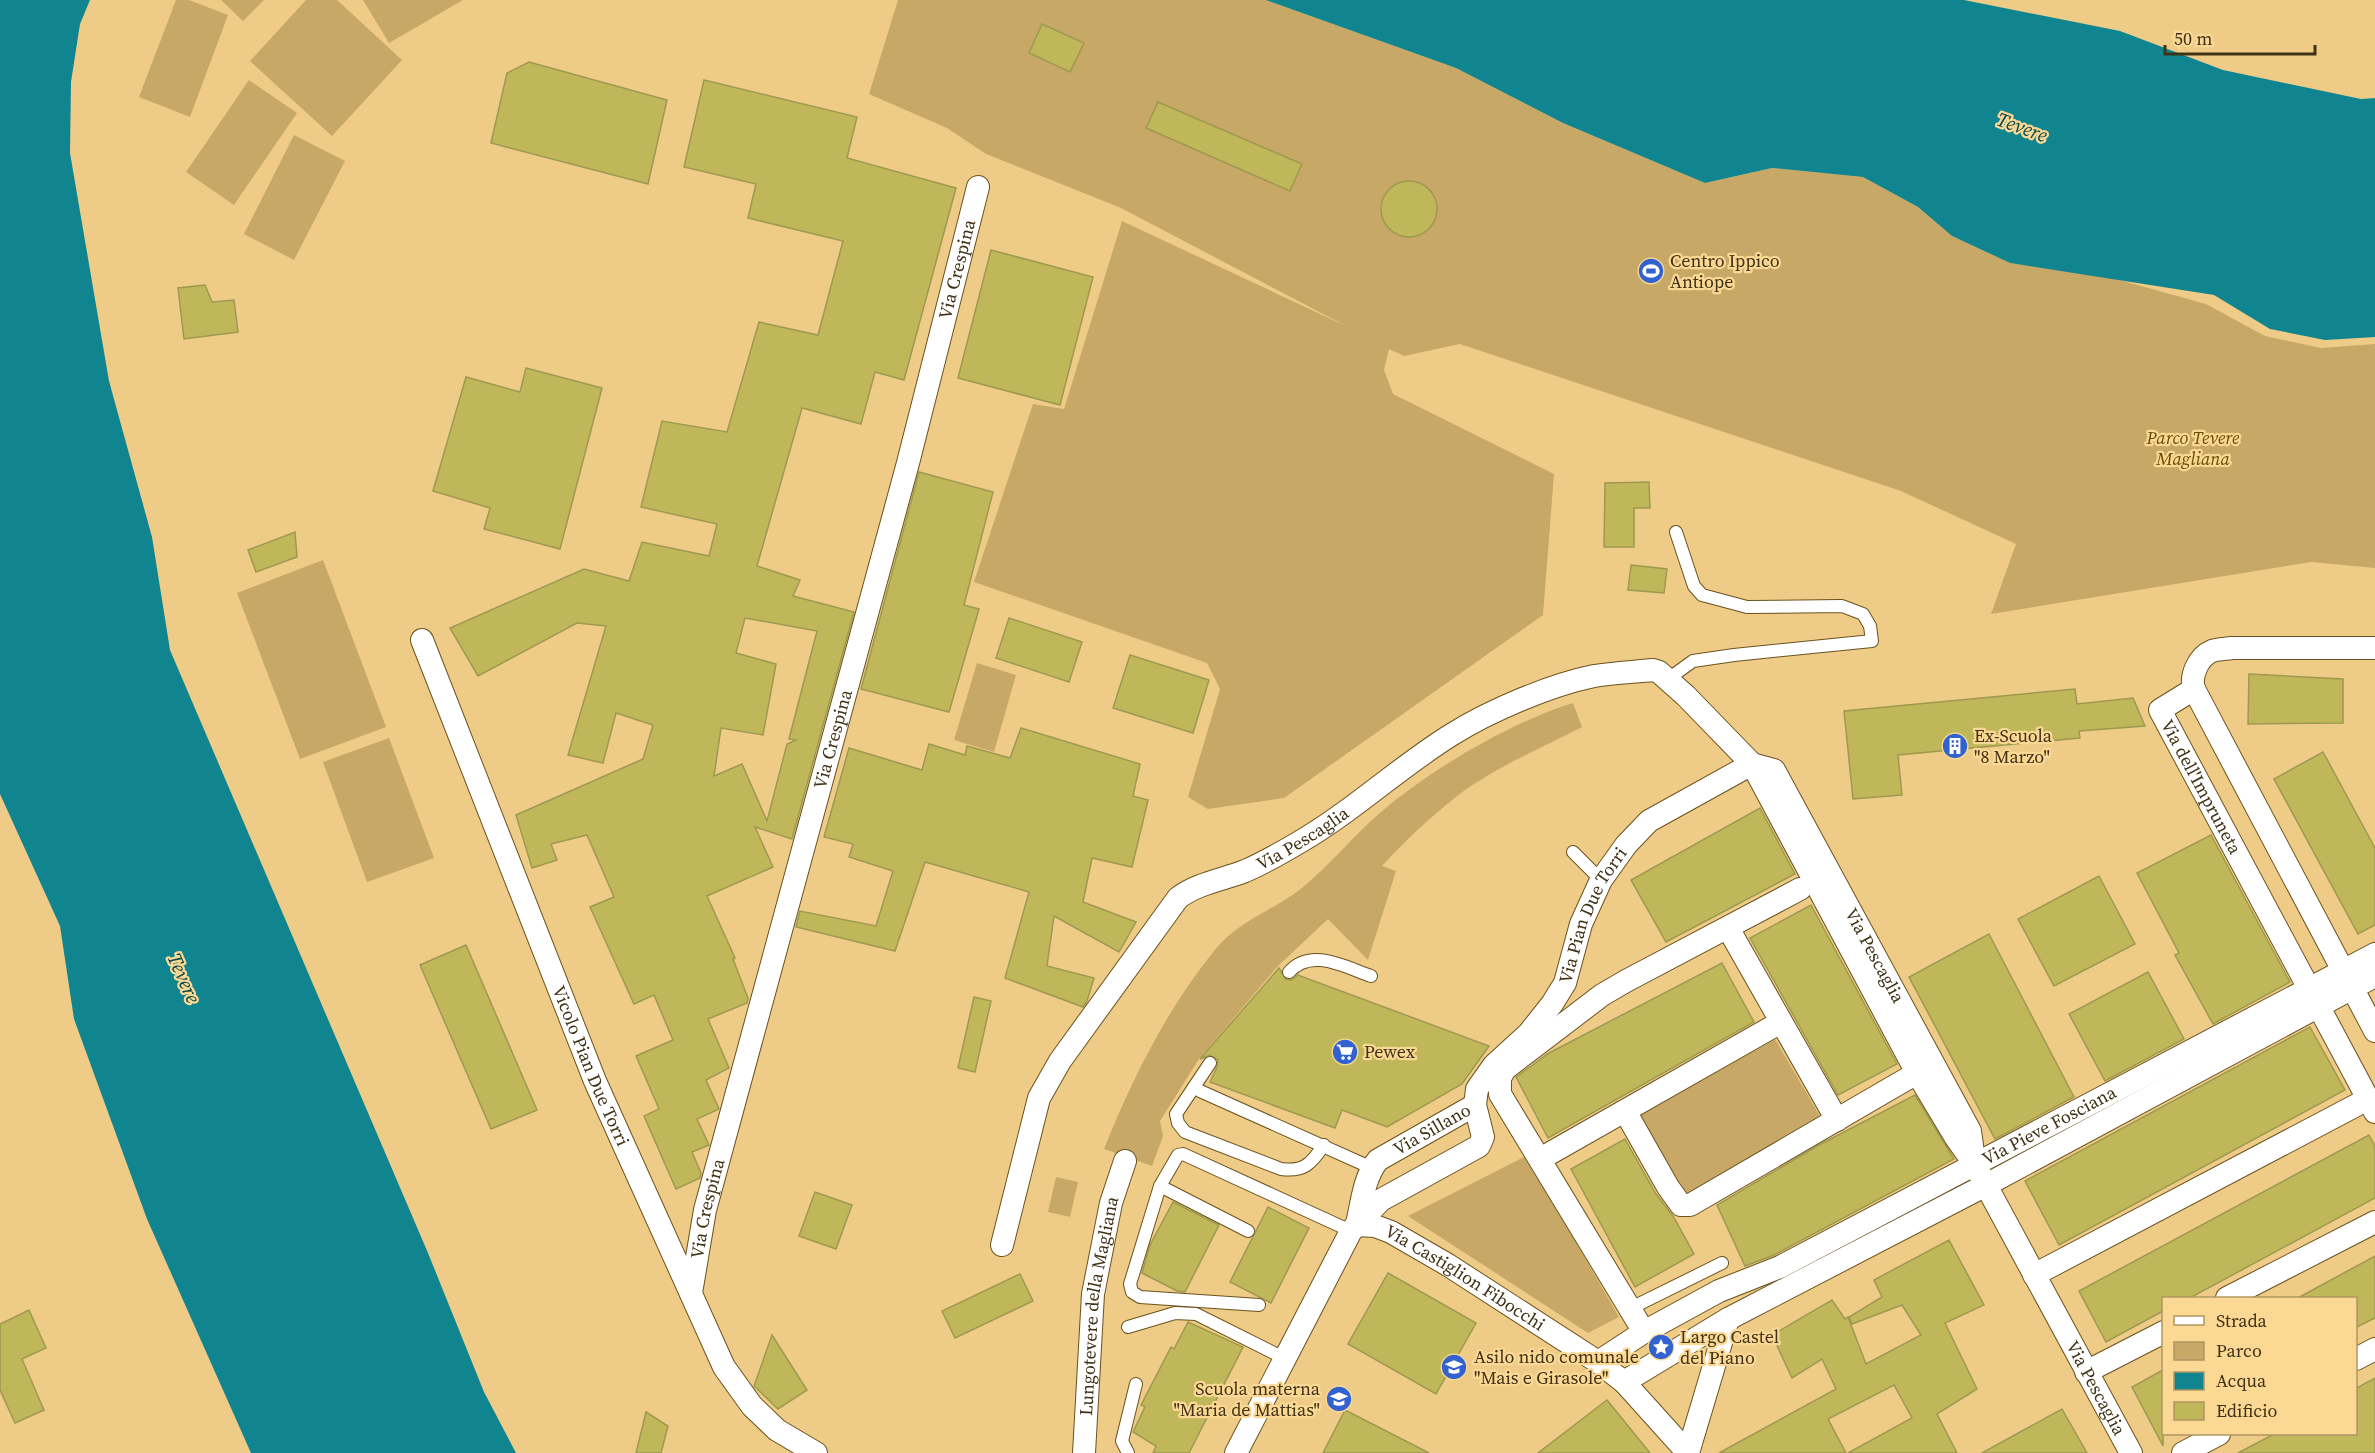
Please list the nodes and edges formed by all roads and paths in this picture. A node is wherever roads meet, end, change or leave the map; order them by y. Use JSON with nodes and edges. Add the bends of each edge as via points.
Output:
{"nodes":[{"id":1,"x":978,"y":187,"type":"dead end"},
{"id":2,"x":1676,"y":532,"type":"dead end"},
{"id":3,"x":422,"y":640,"type":"dead end"},
{"id":4,"x":2375,"y":648,"type":"edge"},
{"id":5,"x":1668,"y":679,"type":"junction"},
{"id":6,"x":2194,"y":689,"type":"junction"},
{"id":7,"x":1752,"y":764,"type":"junction"},
{"id":8,"x":1573,"y":852,"type":"dead end"},
{"id":9,"x":1601,"y":880,"type":"junction"},
{"id":10,"x":1800,"y":889,"type":"dead end"},
{"id":11,"x":1728,"y":928,"type":"junction"},
{"id":12,"x":2375,"y":954,"type":"edge"},
{"id":13,"x":1289,"y":972,"type":"dead end"},
{"id":14,"x":1371,"y":976,"type":"dead end"},
{"id":15,"x":2375,"y":976,"type":"edge"},
{"id":16,"x":2348,"y":979,"type":"junction"},
{"id":17,"x":2313,"y":998,"type":"junction"},
{"id":18,"x":1781,"y":1022,"type":"junction"},
{"id":19,"x":2375,"y":1031,"type":"edge"},
{"id":20,"x":1210,"y":1063,"type":"dead end"},
{"id":21,"x":1917,"y":1072,"type":"junction"},
{"id":22,"x":1194,"y":1087,"type":"junction"},
{"id":23,"x":1475,"y":1105,"type":"junction"},
{"id":24,"x":2372,"y":1106,"type":"edge"},
{"id":25,"x":1625,"y":1111,"type":"junction"},
{"id":26,"x":1837,"y":1120,"type":"junction"},
{"id":27,"x":1324,"y":1145,"type":"junction"},
{"id":28,"x":1540,"y":1160,"type":"junction"},
{"id":29,"x":1125,"y":1161,"type":"dead end"},
{"id":30,"x":1975,"y":1165,"type":"junction"},
{"id":31,"x":1372,"y":1168,"type":"junction"},
{"id":32,"x":1986,"y":1185,"type":"junction"},
{"id":33,"x":1160,"y":1186,"type":"junction"},
{"id":34,"x":2375,"y":1222,"type":"edge"},
{"id":35,"x":1354,"y":1228,"type":"junction"},
{"id":36,"x":1248,"y":1231,"type":"dead end"},
{"id":37,"x":1002,"y":1245,"type":"dead end"},
{"id":38,"x":1722,"y":1263,"type":"dead end"},
{"id":39,"x":2034,"y":1275,"type":"junction"},
{"id":40,"x":691,"y":1293,"type":"junction"},
{"id":41,"x":2231,"y":1297,"type":"edge"},
{"id":42,"x":1259,"y":1305,"type":"dead end"},
{"id":43,"x":1631,"y":1308,"type":"junction"},
{"id":44,"x":1728,"y":1319,"type":"junction"},
{"id":45,"x":1128,"y":1327,"type":"dead end"},
{"id":46,"x":1644,"y":1332,"type":"junction"},
{"id":47,"x":2162,"y":1333,"type":"edge"},
{"id":48,"x":2375,"y":1349,"type":"edge"},
{"id":49,"x":1284,"y":1358,"type":"junction"},
{"id":50,"x":2357,"y":1358,"type":"edge"},
{"id":51,"x":1598,"y":1362,"type":"junction"},
{"id":52,"x":2086,"y":1372,"type":"junction"},
{"id":53,"x":1624,"y":1382,"type":"junction"},
{"id":54,"x":1136,"y":1384,"type":"dead end"},
{"id":55,"x":2217,"y":1435,"type":"edge"},
{"id":56,"x":816,"y":1453,"type":"edge"},
{"id":57,"x":1084,"y":1453,"type":"edge"},
{"id":58,"x":1128,"y":1453,"type":"edge"},
{"id":59,"x":1236,"y":1453,"type":"edge"},
{"id":60,"x":1688,"y":1453,"type":"edge"},
{"id":61,"x":2131,"y":1453,"type":"edge"},
{"id":62,"x":2183,"y":1453,"type":"edge"}],
"edges":[{"from":1,"to":40,"type":"street","name":"Via Crespina","via":[[905,474],[705,1210]]},
{"from":2,"to":5,"type":"lane","via":[[1694,586],[1702,595],[1747,607],[1842,606],[1863,614],[1872,641],[1692,662]]},
{"from":3,"to":40,"type":"street","name":"Vicolo Pian Due Torri","via":[[595,1081]]},
{"from":4,"to":6,"type":"street","via":[[2211,651],[2195,671]]},
{"from":5,"to":7,"type":"street","name":"Via Pescaglia"},
{"from":5,"to":37,"type":"street","name":"Via Pescaglia","via":[[1653,670],[1595,676],[1523,699],[1453,733],[1342,815],[1271,859],[1191,889],[1178,898],[1046,1085],[1032,1119]]},
{"from":6,"to":16,"type":"street"},
{"from":6,"to":17,"type":"street","name":"Via dell'Impruneta","via":[[2160,710]]},
{"from":7,"to":9,"type":"street","name":"Via Pian Due Torri","via":[[1648,821]]},
{"from":7,"to":21,"type":"street","name":"Via Pescaglia"},
{"from":7,"to":30,"type":"street","name":"Via Pescaglia","via":[[1774,770],[1970,1131]]},
{"from":8,"to":9,"type":"lane"},
{"from":9,"to":23,"type":"street","name":"Via Pian Due Torri","via":[[1581,924],[1557,997],[1529,1034],[1494,1065],[1476,1089]]},
{"from":10,"to":11,"type":"street"},
{"from":11,"to":18,"type":"street"},
{"from":11,"to":28,"type":"street","via":[[1602,995],[1505,1069],[1500,1078],[1500,1095]]},
{"from":12,"to":16,"type":"street","name":"Via Pieve Fosciana"},
{"from":13,"to":14,"type":"lane","via":[[1305,960],[1317,960]]},
{"from":15,"to":16,"type":"street","name":"Via Pieve Fosciana"},
{"from":16,"to":17,"type":"street","name":"Via Pieve Fosciana"},
{"from":16,"to":19,"type":"street"},
{"from":17,"to":24,"type":"street","name":"Via dell'Impruneta"},
{"from":17,"to":30,"type":"street","name":"Via Pieve Fosciana"},
{"from":17,"to":32,"type":"street","name":"Via Pieve Fosciana"},
{"from":18,"to":25,"type":"street"},
{"from":18,"to":26,"type":"street"},
{"from":20,"to":22,"type":"lane"},
{"from":21,"to":26,"type":"street"},
{"from":21,"to":30,"type":"street","name":"Via Pescaglia"},
{"from":22,"to":27,"type":"lane"},
{"from":22,"to":27,"type":"lane","via":[[1176,1114],[1185,1132],[1281,1169],[1296,1171],[1314,1160]]},
{"from":23,"to":31,"type":"street","name":"Via Sillano","via":[[1378,1160]]},
{"from":23,"to":35,"type":"street","name":"Via Sillano","via":[[1483,1137],[1479,1146],[1381,1200]]},
{"from":24,"to":39,"type":"street"},
{"from":25,"to":26,"type":"street","via":[[1681,1205],[1705,1199]]},
{"from":25,"to":28,"type":"street"},
{"from":27,"to":31,"type":"lane"},
{"from":28,"to":43,"type":"street"},
{"from":29,"to":57,"type":"street","name":"Lungotevere della Magliana","via":[[1111,1203],[1093,1294]]},
{"from":30,"to":32,"type":"street","name":"Via Pescaglia"},
{"from":30,"to":46,"type":"street","name":"Via Pieve Fosciana","via":[[1780,1267],[1719,1291]]},
{"from":31,"to":35,"type":"street","name":"Via Sillano"},
{"from":32,"to":39,"type":"street","name":"Via Pescaglia"},
{"from":32,"to":44,"type":"street","name":"Via Pieve Fosciana"},
{"from":33,"to":35,"type":"lane","via":[[1174,1159],[1183,1154]]},
{"from":33,"to":36,"type":"lane"},
{"from":33,"to":42,"type":"lane","via":[[1130,1284],[1132,1292],[1140,1297]]},
{"from":34,"to":41,"type":"street"},
{"from":35,"to":49,"type":"street","name":"Via Sillano"},
{"from":35,"to":51,"type":"street","name":"Via Castiglion Fibocchi","via":[[1375,1227],[1391,1232]]},
{"from":38,"to":43,"type":"lane"},
{"from":39,"to":52,"type":"street","name":"Via Pescaglia"},
{"from":40,"to":56,"type":"street","name":"Vicolo Pian Due Torri","via":[[724,1367],[752,1406],[777,1430]]},
{"from":43,"to":46,"type":"street"},
{"from":44,"to":53,"type":"street"},
{"from":44,"to":60,"type":"street"},
{"from":45,"to":49,"type":"lane","via":[[1175,1313],[1196,1314]]},
{"from":46,"to":51,"type":"street"},
{"from":47,"to":52,"type":"street"},
{"from":48,"to":50,"type":"street"},
{"from":49,"to":59,"type":"street","name":"Via Sillano"},
{"from":51,"to":53,"type":"street"},
{"from":52,"to":61,"type":"street","name":"Via Pescaglia"},
{"from":53,"to":60,"type":"street"},
{"from":54,"to":58,"type":"lane","via":[[1122,1441]]},
{"from":55,"to":62,"type":"street"}]}
